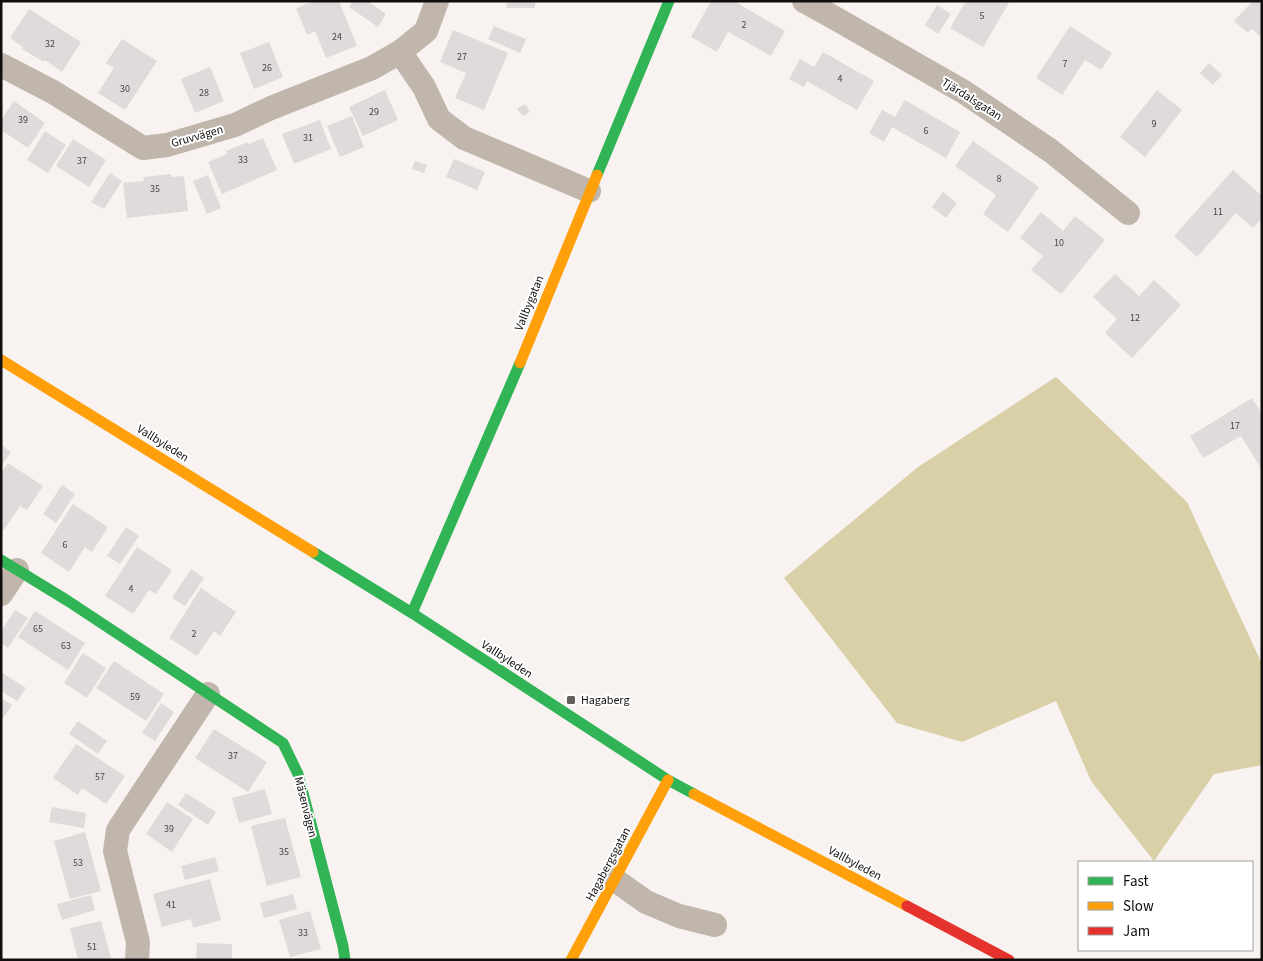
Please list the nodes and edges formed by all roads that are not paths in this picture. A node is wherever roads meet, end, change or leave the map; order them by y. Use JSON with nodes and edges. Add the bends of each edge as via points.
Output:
{"nodes":[{"id":1,"x":437,"y":1,"type":"edge"},
{"id":2,"x":669,"y":1,"type":"edge"},
{"id":3,"x":804,"y":1,"type":"edge"},
{"id":4,"x":400,"y":52,"type":"junction"},
{"id":5,"x":1,"y":65,"type":"edge"},
{"id":6,"x":589,"y":191,"type":"junction"},
{"id":7,"x":1128,"y":213,"type":"dead end"},
{"id":8,"x":1,"y":360,"type":"edge"},
{"id":9,"x":9,"y":565,"type":"edge"},
{"id":10,"x":1,"y":594,"type":"edge"},
{"id":11,"x":412,"y":613,"type":"junction"},
{"id":12,"x":208,"y":694,"type":"junction"},
{"id":13,"x":668,"y":780,"type":"junction"},
{"id":14,"x":615,"y":880,"type":"junction"},
{"id":15,"x":715,"y":925,"type":"dead end"},
{"id":16,"x":137,"y":960,"type":"edge"},
{"id":17,"x":345,"y":960,"type":"edge"},
{"id":18,"x":571,"y":960,"type":"edge"},
{"id":19,"x":1009,"y":960,"type":"edge"}],
"edges":[{"from":1,"to":4,"type":"street","name":"Gruvvägen","via":[[426,31]]},
{"from":2,"to":6,"type":"street","name":"Vallbygatan"},
{"from":3,"to":7,"type":"street","name":"Tjärdalsgatan","via":[[964,92],[1051,150]]},
{"from":4,"to":5,"type":"street","name":"Gruvvägen","via":[[372,68],[235,125],[167,145],[143,148],[53,92]]},
{"from":4,"to":6,"type":"street","via":[[424,87],[439,119],[464,138]]},
{"from":6,"to":11,"type":"street","name":"Vallbygatan","via":[[509,390]]},
{"from":8,"to":11,"type":"street","name":"Vallbyleden"},
{"from":9,"to":10,"type":"street","name":"Mäsenvägen"},
{"from":9,"to":12,"type":"street","name":"Mäsenvägen"},
{"from":11,"to":13,"type":"street","name":"Vallbyleden"},
{"from":12,"to":16,"type":"street","via":[[118,830],[114,851],[138,942]]},
{"from":12,"to":17,"type":"street","name":"Mäsenvägen","via":[[283,743],[298,774]]},
{"from":13,"to":14,"type":"street","name":"Hagabergsgatan"},
{"from":13,"to":19,"type":"street","name":"Vallbyleden"},
{"from":14,"to":15,"type":"street","via":[[646,902],[679,916]]},
{"from":14,"to":18,"type":"street","name":"Hagabergsgatan"}]}
